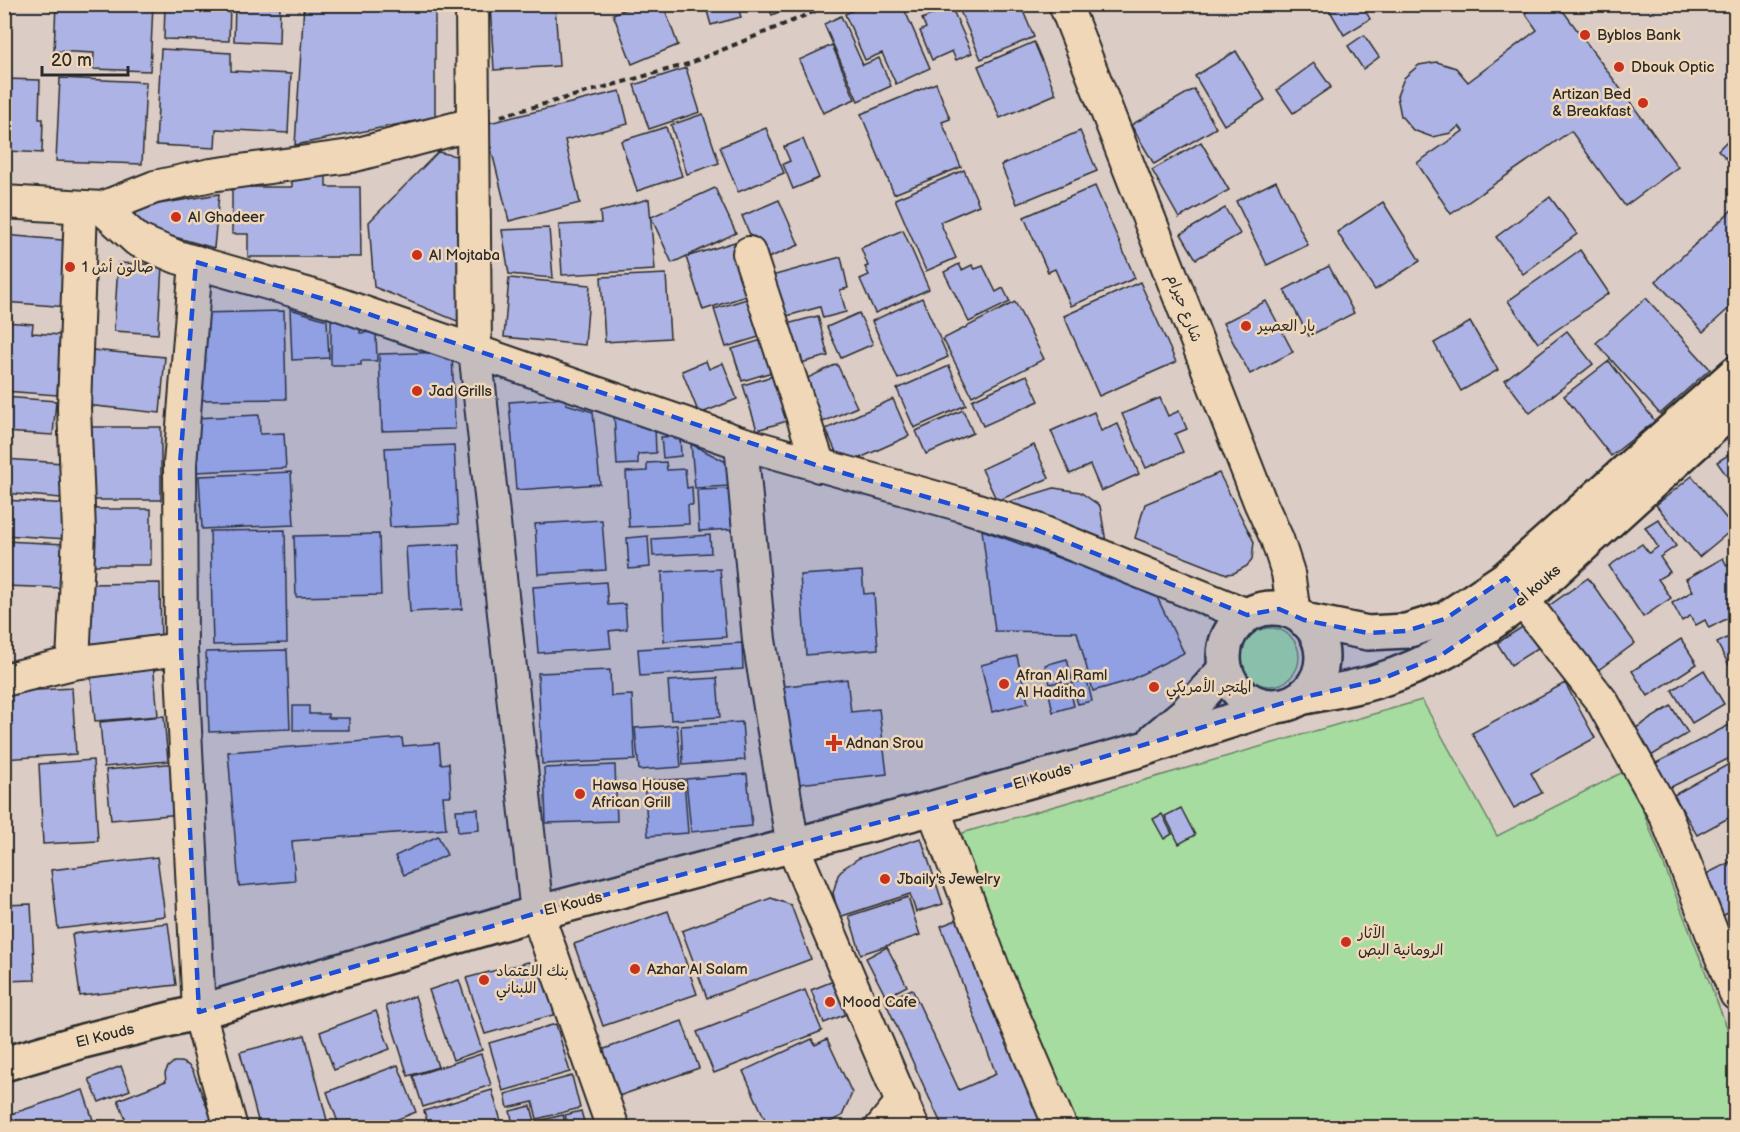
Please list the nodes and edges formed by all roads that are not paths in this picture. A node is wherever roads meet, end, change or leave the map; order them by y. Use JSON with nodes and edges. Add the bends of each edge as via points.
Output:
{"nodes":[{"id":1,"x":472,"y":4,"type":"edge"},
{"id":2,"x":1065,"y":4,"type":"edge"},
{"id":3,"x":473,"y":124,"type":"junction"},
{"id":4,"x":4,"y":202,"type":"edge"},
{"id":5,"x":91,"y":207,"type":"junction"},
{"id":6,"x":749,"y":253,"type":"dead end"},
{"id":7,"x":196,"y":262,"type":"junction"},
{"id":8,"x":476,"y":351,"type":"junction"},
{"id":9,"x":1736,"y":373,"type":"edge"},
{"id":10,"x":1736,"y":406,"type":"edge"},
{"id":11,"x":741,"y":443,"type":"junction"},
{"id":12,"x":819,"y":466,"type":"junction"},
{"id":13,"x":1515,"y":589,"type":"junction"},
{"id":14,"x":1247,"y":615,"type":"junction"},
{"id":15,"x":1299,"y":617,"type":"junction"},
{"id":16,"x":181,"y":650,"type":"junction"},
{"id":17,"x":74,"y":663,"type":"junction"},
{"id":18,"x":1225,"y":669,"type":"junction"},
{"id":19,"x":4,"y":680,"type":"edge"},
{"id":20,"x":1289,"y":702,"type":"junction"},
{"id":21,"x":1143,"y":748,"type":"junction"},
{"id":22,"x":933,"y":808,"type":"junction"},
{"id":23,"x":793,"y":847,"type":"junction"},
{"id":24,"x":537,"y":913,"type":"junction"},
{"id":25,"x":1736,"y":994,"type":"edge"},
{"id":26,"x":199,"y":1012,"type":"junction"},
{"id":27,"x":4,"y":1064,"type":"edge"},
{"id":28,"x":908,"y":1114,"type":"edge"},
{"id":29,"x":231,"y":1128,"type":"edge"},
{"id":30,"x":613,"y":1128,"type":"edge"},
{"id":31,"x":881,"y":1128,"type":"edge"},
{"id":32,"x":1061,"y":1128,"type":"edge"}],
"edges":[{"from":1,"to":3,"type":"street"},
{"from":2,"to":15,"type":"street","name":"شارع حيرام","via":[[1277,539]]},
{"from":3,"to":5,"type":"street","via":[[351,156],[211,175],[155,187]]},
{"from":3,"to":8,"type":"street"},
{"from":4,"to":5,"type":"street"},
{"from":5,"to":7,"type":"street","via":[[137,240]]},
{"from":5,"to":17,"type":"street","via":[[74,408],[79,531]]},
{"from":6,"to":12,"type":"street"},
{"from":7,"to":8,"type":"street","via":[[327,300]]},
{"from":7,"to":16,"type":"street","via":[[180,464]]},
{"from":8,"to":11,"type":"street"},
{"from":8,"to":24,"type":"street"},
{"from":9,"to":13,"type":"main road","name":"el kouks"},
{"from":10,"to":13,"type":"main road","name":"el kouks"},
{"from":11,"to":12,"type":"street"},
{"from":11,"to":23,"type":"street","via":[[759,640]]},
{"from":12,"to":14,"type":"street","via":[[1027,526]]},
{"from":13,"to":15,"type":"main road","name":"el kouks","via":[[1406,631],[1368,633]]},
{"from":13,"to":20,"type":"main road","name":"el kouks","via":[[1486,628],[1440,656],[1376,681]]},
{"from":13,"to":25,"type":"street","via":[[1603,703],[1666,816]]},
{"from":14,"to":15,"type":"main road","via":[[1262,609],[1279,609]]},
{"from":14,"to":18,"type":"main road","via":[[1232,629],[1224,649]]},
{"from":15,"to":20,"type":"main road","via":[[1315,634],[1321,651],[1320,669],[1313,685]]},
{"from":16,"to":17,"type":"street"},
{"from":16,"to":26,"type":"street"},
{"from":17,"to":19,"type":"street"},
{"from":18,"to":20,"type":"main road","via":[[1232,685],[1244,697],[1260,705]]},
{"from":18,"to":21,"type":"main road","via":[[1186,713]]},
{"from":20,"to":21,"type":"main road","name":"el kouks"},
{"from":21,"to":22,"type":"main road","name":"El Kouds"},
{"from":22,"to":23,"type":"main road","name":"El Kouds"},
{"from":22,"to":32,"type":"street","via":[[995,973]]},
{"from":23,"to":24,"type":"main road","name":"El Kouds"},
{"from":23,"to":28,"type":"street"},
{"from":24,"to":26,"type":"main road","name":"El Kouds"},
{"from":24,"to":30,"type":"street"},
{"from":26,"to":27,"type":"main road","name":"El Kouds"},
{"from":26,"to":29,"type":"street"},
{"from":28,"to":31,"type":"street"}]}
